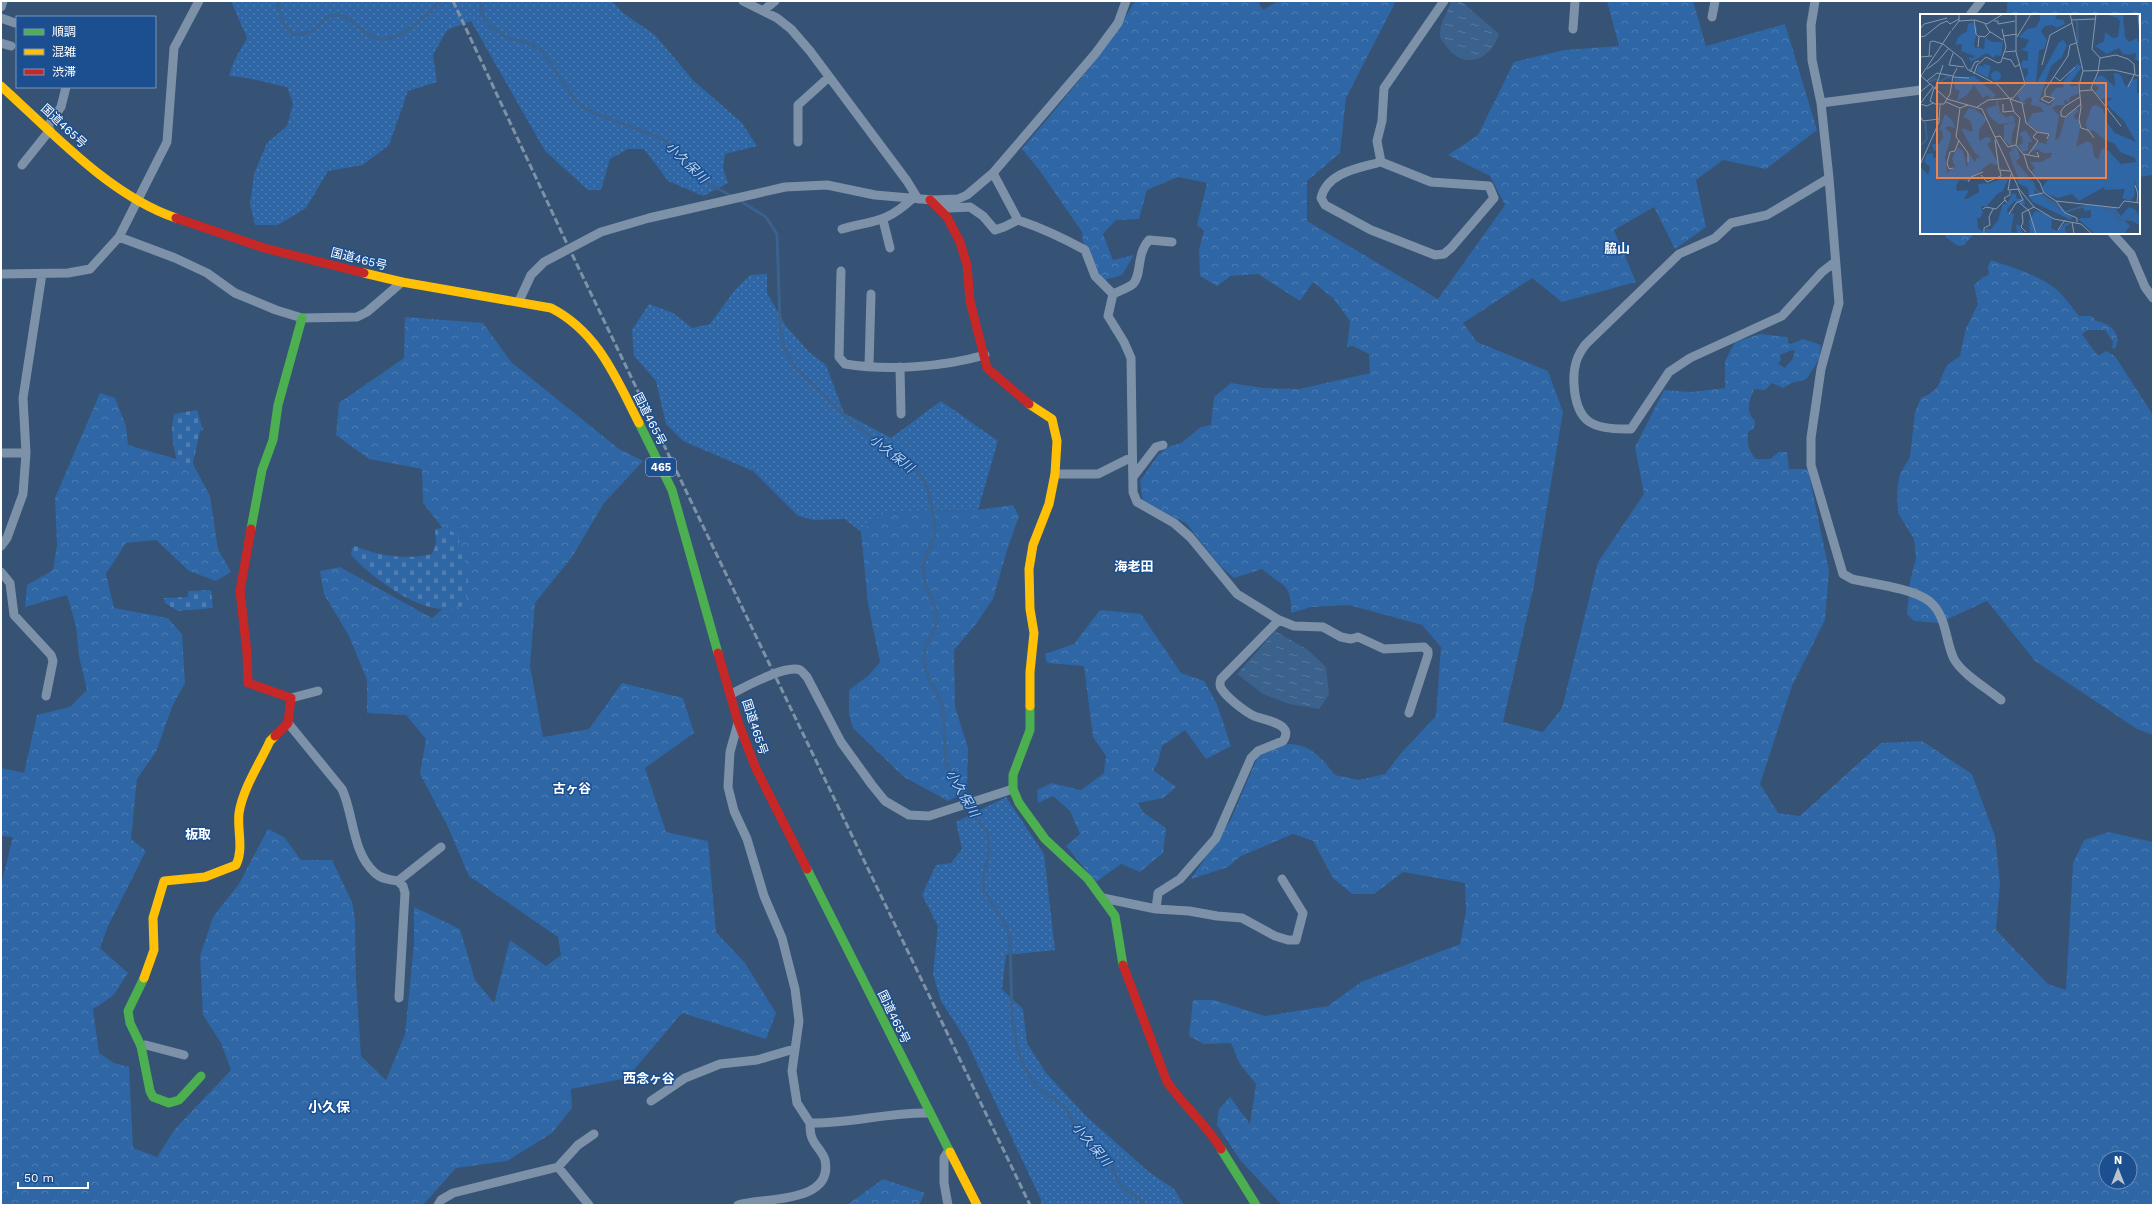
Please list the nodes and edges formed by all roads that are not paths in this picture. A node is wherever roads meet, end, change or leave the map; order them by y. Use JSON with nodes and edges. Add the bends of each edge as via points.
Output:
{"nodes":[{"id":1,"x":3,"y":1,"type":"edge"},
{"id":2,"x":199,"y":1,"type":"edge"},
{"id":3,"x":743,"y":1,"type":"edge"},
{"id":4,"x":775,"y":1,"type":"edge"},
{"id":5,"x":1126,"y":1,"type":"edge"},
{"id":6,"x":1444,"y":1,"type":"edge"},
{"id":7,"x":1575,"y":1,"type":"edge"},
{"id":8,"x":1715,"y":1,"type":"edge"},
{"id":9,"x":1815,"y":1,"type":"edge"},
{"id":10,"x":1981,"y":1,"type":"edge"},
{"id":11,"x":1,"y":7,"type":"edge"},
{"id":12,"x":764,"y":10,"type":"junction"},
{"id":13,"x":1971,"y":14,"type":"edge"},
{"id":14,"x":1712,"y":17,"type":"dead end"},
{"id":15,"x":1,"y":18,"type":"edge"},
{"id":16,"x":15,"y":23,"type":"dead end"},
{"id":17,"x":1573,"y":29,"type":"dead end"},
{"id":18,"x":1,"y":43,"type":"edge"},
{"id":19,"x":11,"y":46,"type":"dead end"},
{"id":20,"x":829,"y":77,"type":"junction"},
{"id":21,"x":1,"y":86,"type":"edge"},
{"id":22,"x":66,"y":88,"type":"edge"},
{"id":23,"x":1920,"y":90,"type":"edge"},
{"id":24,"x":1821,"y":103,"type":"junction"},
{"id":25,"x":49,"y":128,"type":"junction"},
{"id":26,"x":798,"y":142,"type":"dead end"},
{"id":27,"x":1381,"y":162,"type":"junction"},
{"id":28,"x":22,"y":165,"type":"dead end"},
{"id":29,"x":993,"y":173,"type":"junction"},
{"id":30,"x":1829,"y":178,"type":"junction"},
{"id":31,"x":915,"y":199,"type":"junction"},
{"id":32,"x":932,"y":200,"type":"junction"},
{"id":33,"x":138,"y":201,"type":"junction"},
{"id":34,"x":883,"y":220,"type":"junction"},
{"id":35,"x":1018,"y":220,"type":"junction"},
{"id":36,"x":842,"y":229,"type":"dead end"},
{"id":37,"x":2113,"y":234,"type":"edge"},
{"id":38,"x":119,"y":237,"type":"junction"},
{"id":39,"x":1172,"y":242,"type":"dead end"},
{"id":40,"x":890,"y":248,"type":"dead end"},
{"id":41,"x":1835,"y":262,"type":"junction"},
{"id":42,"x":841,"y":271,"type":"dead end"},
{"id":43,"x":1,"y":274,"type":"edge"},
{"id":44,"x":42,"y":274,"type":"junction"},
{"id":45,"x":402,"y":282,"type":"junction"},
{"id":46,"x":871,"y":294,"type":"dead end"},
{"id":47,"x":1113,"y":294,"type":"junction"},
{"id":48,"x":2153,"y":298,"type":"edge"},
{"id":49,"x":519,"y":301,"type":"junction"},
{"id":50,"x":302,"y":318,"type":"junction"},
{"id":51,"x":985,"y":355,"type":"junction"},
{"id":52,"x":869,"y":366,"type":"junction"},
{"id":53,"x":900,"y":367,"type":"junction"},
{"id":54,"x":902,"y":414,"type":"dead end"},
{"id":55,"x":1163,"y":445,"type":"dead end"},
{"id":56,"x":1,"y":452,"type":"edge"},
{"id":57,"x":26,"y":453,"type":"junction"},
{"id":58,"x":1132,"y":457,"type":"junction"},
{"id":59,"x":1055,"y":474,"type":"junction"},
{"id":60,"x":1133,"y":477,"type":"junction"},
{"id":61,"x":1,"y":546,"type":"edge"},
{"id":62,"x":1,"y":572,"type":"edge"},
{"id":63,"x":1279,"y":620,"type":"junction"},
{"id":64,"x":318,"y":690,"type":"dead end"},
{"id":65,"x":731,"y":694,"type":"junction"},
{"id":66,"x":46,"y":696,"type":"dead end"},
{"id":67,"x":291,"y":698,"type":"junction"},
{"id":68,"x":2001,"y":700,"type":"dead end"},
{"id":69,"x":1409,"y":713,"type":"dead end"},
{"id":70,"x":738,"y":722,"type":"junction"},
{"id":71,"x":288,"y":724,"type":"junction"},
{"id":72,"x":1013,"y":789,"type":"junction"},
{"id":73,"x":441,"y":847,"type":"dead end"},
{"id":74,"x":398,"y":880,"type":"junction"},
{"id":75,"x":1282,"y":880,"type":"dead end"},
{"id":76,"x":1103,"y":898,"type":"junction"},
{"id":77,"x":1156,"y":909,"type":"junction"},
{"id":78,"x":399,"y":998,"type":"dead end"},
{"id":79,"x":141,"y":1046,"type":"junction"},
{"id":80,"x":794,"y":1049,"type":"junction"},
{"id":81,"x":184,"y":1055,"type":"dead end"},
{"id":82,"x":201,"y":1076,"type":"dead end"},
{"id":83,"x":651,"y":1101,"type":"dead end"},
{"id":84,"x":929,"y":1113,"type":"junction"},
{"id":85,"x":810,"y":1123,"type":"junction"},
{"id":86,"x":594,"y":1134,"type":"dead end"},
{"id":87,"x":949,"y":1150,"type":"junction"},
{"id":88,"x":558,"y":1167,"type":"junction"},
{"id":89,"x":438,"y":1205,"type":"edge"},
{"id":90,"x":589,"y":1205,"type":"edge"},
{"id":91,"x":738,"y":1205,"type":"edge"},
{"id":92,"x":948,"y":1205,"type":"edge"},
{"id":93,"x":976,"y":1205,"type":"edge"},
{"id":94,"x":1256,"y":1205,"type":"edge"}],
"edges":[{"from":1,"to":11,"type":"street"},
{"from":2,"to":33,"type":"street","via":[[174,48],[167,142]]},
{"from":3,"to":12,"type":"street"},
{"from":4,"to":12,"type":"street"},
{"from":5,"to":29,"type":"street","via":[[1118,23],[1095,54]]},
{"from":6,"to":27,"type":"street","via":[[1384,88],[1382,121],[1377,141]]},
{"from":7,"to":17,"type":"street"},
{"from":8,"to":14,"type":"street"},
{"from":9,"to":24,"type":"street","via":[[1811,25],[1812,60]]},
{"from":10,"to":13,"type":"street"},
{"from":12,"to":20,"type":"street","via":[[790,29]]},
{"from":15,"to":16,"type":"street"},
{"from":18,"to":19,"type":"street"},
{"from":20,"to":26,"type":"street","via":[[798,105]]},
{"from":20,"to":31,"type":"street","via":[[907,181]]},
{"from":21,"to":25,"type":"main road","name":"国道465号","number":"465"},
{"from":22,"to":25,"type":"street","via":[[61,107]]},
{"from":23,"to":24,"type":"street"},
{"from":24,"to":30,"type":"street"},
{"from":25,"to":28,"type":"street"},
{"from":25,"to":33,"type":"main road","name":"国道465号","number":"465","via":[[106,181]]},
{"from":27,"to":27,"type":"street","via":[[1431,182],[1489,186],[1494,198],[1451,248],[1444,254],[1435,255],[1371,230],[1325,205],[1322,198],[1323,190],[1334,178]]},
{"from":29,"to":32,"type":"street","via":[[967,195],[958,199]]},
{"from":29,"to":35,"type":"street"},
{"from":30,"to":41,"type":"street"},
{"from":30,"to":41,"type":"street","via":[[1766,215],[1731,222],[1715,238],[1679,254],[1639,290],[1578,353],[1574,372],[1575,402],[1580,413],[1597,426],[1613,430],[1631,429],[1669,372],[1690,358],[1782,316],[1822,272]]},
{"from":31,"to":32,"type":"street"},
{"from":31,"to":34,"type":"street"},
{"from":31,"to":49,"type":"street","via":[[875,195],[827,185],[785,187],[649,218],[595,235],[544,262],[531,275]]},
{"from":32,"to":35,"type":"street","via":[[950,208],[970,207],[983,216],[995,230]]},
{"from":32,"to":51,"type":"main road","via":[[947,217],[968,265],[970,301]]},
{"from":33,"to":38,"type":"street"},
{"from":33,"to":45,"type":"main road","name":"国道465号","number":"465","via":[[170,216],[264,248]]},
{"from":34,"to":36,"type":"street"},
{"from":34,"to":40,"type":"street"},
{"from":35,"to":47,"type":"street","via":[[1051,231],[1063,240],[1085,250],[1095,276]]},
{"from":37,"to":48,"type":"street","via":[[2131,254],[2145,287]]},
{"from":38,"to":44,"type":"street","via":[[90,269]]},
{"from":38,"to":50,"type":"street","via":[[207,273],[235,293]]},
{"from":39,"to":47,"type":"street","via":[[1149,240],[1143,247],[1136,279],[1132,285]]},
{"from":41,"to":68,"type":"street","via":[[1839,303],[1821,369],[1811,438],[1811,465],[1839,567],[1843,574],[1852,579],[1918,594],[1930,602],[1940,615],[1954,660]]},
{"from":42,"to":52,"type":"street","via":[[839,357],[845,364]]},
{"from":43,"to":44,"type":"street"},
{"from":44,"to":57,"type":"street","via":[[23,398]]},
{"from":45,"to":49,"type":"main road","name":"国道465号","number":"465"},
{"from":45,"to":50,"type":"street","via":[[367,312],[357,317]]},
{"from":46,"to":52,"type":"street"},
{"from":47,"to":58,"type":"street","via":[[1108,316],[1131,358]]},
{"from":49,"to":65,"type":"main road","name":"国道465号","number":"465","via":[[551,308],[567,316],[590,339],[613,372],[672,490]]},
{"from":50,"to":67,"type":"main road","via":[[278,405],[273,440],[262,470],[240,591],[248,683]]},
{"from":51,"to":53,"type":"street","via":[[956,363]]},
{"from":51,"to":59,"type":"main road","via":[[987,368],[1032,407],[1052,419],[1057,441]]},
{"from":52,"to":53,"type":"street"},
{"from":53,"to":54,"type":"street"},
{"from":55,"to":60,"type":"street","via":[[1156,447]]},
{"from":56,"to":57,"type":"street"},
{"from":57,"to":61,"type":"street","via":[[23,494],[7,538]]},
{"from":58,"to":59,"type":"street","via":[[1098,474]]},
{"from":58,"to":60,"type":"street"},
{"from":59,"to":72,"type":"main road","via":[[1049,504],[1034,545],[1029,569],[1030,609],[1034,633],[1030,672],[1030,730],[1013,775]]},
{"from":60,"to":63,"type":"street","via":[[1133,492],[1137,502],[1174,523],[1190,537],[1237,594]]},
{"from":62,"to":66,"type":"street","via":[[10,583],[14,615],[51,655],[53,662]]},
{"from":63,"to":69,"type":"street","via":[[1294,626],[1323,627],[1341,637],[1358,637],[1384,649],[1424,647],[1428,655]]},
{"from":63,"to":77,"type":"street","via":[[1221,679],[1220,685],[1229,697],[1252,715],[1285,730],[1284,742],[1258,751],[1251,758],[1216,838],[1180,880],[1158,893]]},
{"from":64,"to":67,"type":"street"},
{"from":65,"to":70,"type":"main road","name":"国道465号","number":"465"},
{"from":65,"to":72,"type":"street","via":[[780,672],[800,670],[807,677],[841,742],[885,802],[909,815],[929,816]]},
{"from":67,"to":71,"type":"main road"},
{"from":70,"to":80,"type":"street","via":[[730,752],[728,787],[764,896],[782,938],[795,988],[799,1021]]},
{"from":70,"to":84,"type":"main road","name":"国道465号","number":"465","via":[[756,769]]},
{"from":71,"to":74,"type":"street","via":[[342,789],[359,848],[367,862],[375,873],[386,879]]},
{"from":71,"to":79,"type":"main road","via":[[270,741],[242,801],[239,814],[240,857],[236,865],[205,877],[170,878],[164,881],[158,894],[153,918],[154,950],[149,967],[128,1011],[130,1023]]},
{"from":72,"to":76,"type":"main road","via":[[1019,803],[1045,839],[1088,879]]},
{"from":73,"to":74,"type":"street"},
{"from":74,"to":78,"type":"street","via":[[405,893]]},
{"from":75,"to":77,"type":"street","via":[[1303,913],[1296,940],[1275,936],[1242,918],[1189,910]]},
{"from":76,"to":77,"type":"street"},
{"from":76,"to":94,"type":"main road","via":[[1115,916],[1123,966],[1167,1082],[1178,1098],[1212,1134]]},
{"from":79,"to":81,"type":"street","via":[[146,1045]]},
{"from":79,"to":82,"type":"main road","via":[[153,1097],[169,1103],[179,1100]]},
{"from":80,"to":83,"type":"street","via":[[757,1060],[720,1064],[685,1078]]},
{"from":80,"to":85,"type":"street","via":[[792,1071],[797,1103]]},
{"from":84,"to":85,"type":"street","via":[[903,1112],[827,1124]]},
{"from":84,"to":87,"type":"main road","name":"国道465号","number":"465"},
{"from":85,"to":91,"type":"street","via":[[812,1138],[824,1158],[826,1172],[822,1182],[808,1192]]},
{"from":86,"to":88,"type":"street","via":[[578,1145]]},
{"from":87,"to":92,"type":"street","via":[[944,1158],[944,1183]]},
{"from":87,"to":93,"type":"main road","name":"国道465号","number":"465"},
{"from":88,"to":89,"type":"street","via":[[453,1193],[441,1200]]},
{"from":88,"to":90,"type":"street"}]}
